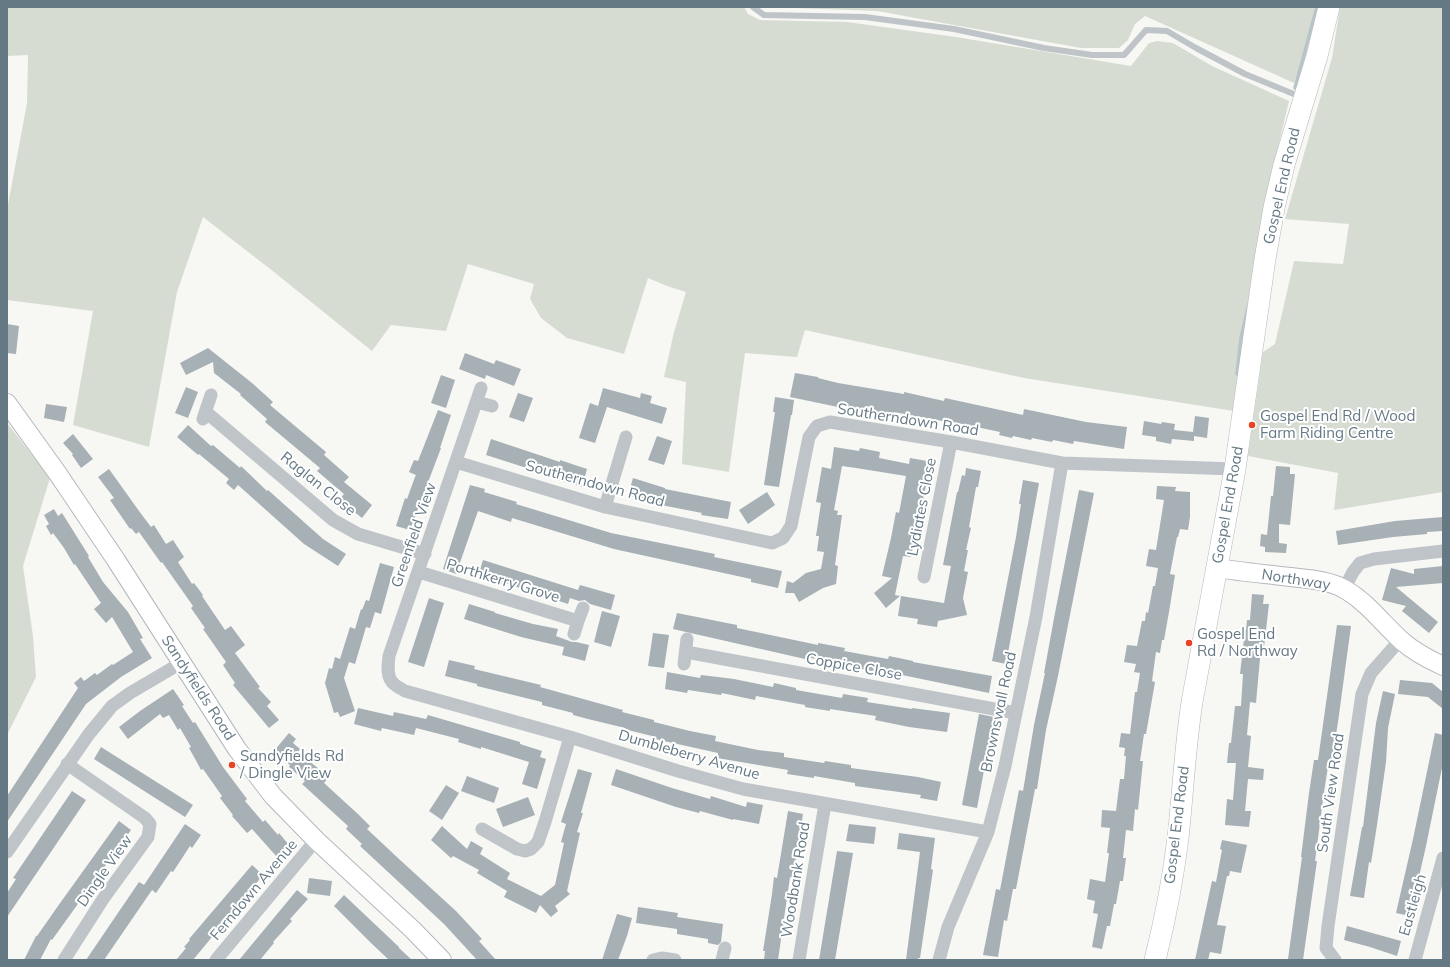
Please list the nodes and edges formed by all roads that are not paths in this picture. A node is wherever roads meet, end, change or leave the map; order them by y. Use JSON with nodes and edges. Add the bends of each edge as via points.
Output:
{"nodes":[{"id":1,"x":753,"y":7,"type":"edge"},
{"id":2,"x":1329,"y":7,"type":"edge"},
{"id":3,"x":1305,"y":99,"type":"junction"},
{"id":4,"x":481,"y":388,"type":"dead end"},
{"id":5,"x":211,"y":394,"type":"dead end"},
{"id":6,"x":476,"y":402,"type":"junction"},
{"id":7,"x":7,"y":404,"type":"edge"},
{"id":8,"x":492,"y":406,"type":"dead end"},
{"id":9,"x":626,"y":437,"type":"dead end"},
{"id":10,"x":951,"y":442,"type":"junction"},
{"id":11,"x":456,"y":462,"type":"junction"},
{"id":12,"x":1062,"y":463,"type":"junction"},
{"id":13,"x":1235,"y":469,"type":"junction"},
{"id":14,"x":605,"y":507,"type":"junction"},
{"id":15,"x":1443,"y":551,"type":"edge"},
{"id":16,"x":424,"y":554,"type":"junction"},
{"id":17,"x":1218,"y":568,"type":"junction"},
{"id":18,"x":418,"y":572,"type":"junction"},
{"id":19,"x":924,"y":577,"type":"dead end"},
{"id":20,"x":1344,"y":589,"type":"junction"},
{"id":21,"x":584,"y":608,"type":"dead end"},
{"id":22,"x":578,"y":621,"type":"junction"},
{"id":23,"x":574,"y":634,"type":"dead end"},
{"id":24,"x":687,"y":639,"type":"dead end"},
{"id":25,"x":1400,"y":640,"type":"junction"},
{"id":26,"x":181,"y":663,"type":"junction"},
{"id":27,"x":1443,"y":666,"type":"edge"},
{"id":28,"x":390,"y":679,"type":"joint"},
{"id":29,"x":1016,"y":713,"type":"junction"},
{"id":30,"x":570,"y":737,"type":"junction"},
{"id":31,"x":67,"y":764,"type":"junction"},
{"id":32,"x":825,"y":804,"type":"junction"},
{"id":33,"x":482,"y":829,"type":"dead end"},
{"id":34,"x":988,"y":832,"type":"junction"},
{"id":35,"x":316,"y":840,"type":"junction"},
{"id":36,"x":7,"y":852,"type":"edge"},
{"id":37,"x":1443,"y":858,"type":"edge"},
{"id":38,"x":64,"y":960,"type":"edge"},
{"id":39,"x":216,"y":960,"type":"edge"},
{"id":40,"x":442,"y":960,"type":"edge"},
{"id":41,"x":653,"y":960,"type":"edge"},
{"id":42,"x":675,"y":960,"type":"edge"},
{"id":43,"x":800,"y":960,"type":"edge"},
{"id":44,"x":939,"y":960,"type":"edge"},
{"id":45,"x":1155,"y":960,"type":"edge"},
{"id":46,"x":1335,"y":960,"type":"edge"},
{"id":47,"x":1415,"y":960,"type":"edge"}],
"edges":[{"from":1,"to":3,"type":"lane","via":[[764,15],[865,17],[954,29],[1044,48],[1092,55],[1124,55],[1146,30],[1167,31],[1245,74]]},
{"from":2,"to":3,"type":"main road","name":"Gospel End Road"},
{"from":3,"to":13,"type":"main road","name":"Gospel End Road","via":[[1284,165],[1274,208]]},
{"from":4,"to":6,"type":"street","name":"Greenfield View"},
{"from":5,"to":16,"type":"street","name":"Raglan Close","via":[[205,415],[333,520],[358,534]]},
{"from":6,"to":8,"type":"street"},
{"from":6,"to":11,"type":"street","name":"Greenfield View"},
{"from":7,"to":26,"type":"street","name":"Sandyfields Road","via":[[99,534]]},
{"from":9,"to":14,"type":"street"},
{"from":10,"to":12,"type":"street","name":"Southerndown Road"},
{"from":10,"to":14,"type":"street","name":"Southerndown Road","via":[[830,422],[817,426],[810,437],[791,526],[783,538],[772,543]]},
{"from":10,"to":19,"type":"street","name":"Lydiates Close"},
{"from":11,"to":14,"type":"street","name":"Southerndown Road"},
{"from":11,"to":16,"type":"street","name":"Greenfield View"},
{"from":12,"to":13,"type":"street","name":"Southerndown Road"},
{"from":12,"to":29,"type":"street","name":"Brownswall Road","via":[[1036,617]]},
{"from":13,"to":17,"type":"main road","name":"Gospel End Road"},
{"from":15,"to":20,"type":"street","via":[[1360,563]]},
{"from":16,"to":18,"type":"street","name":"Greenfield View"},
{"from":17,"to":20,"type":"street","name":"Northway","via":[[1321,581]]},
{"from":17,"to":45,"type":"main road","name":"Gospel End Road","via":[[1192,702],[1178,838]]},
{"from":18,"to":22,"type":"street","name":"Porthkerry Grove"},
{"from":18,"to":28,"type":"street","name":"Greenfield View","via":[[389,656]]},
{"from":20,"to":25,"type":"street","name":"Northway","via":[[1360,599]]},
{"from":21,"to":22,"type":"street"},
{"from":22,"to":23,"type":"street"},
{"from":24,"to":29,"type":"street","name":"Coppice Close","via":[[685,658]]},
{"from":25,"to":27,"type":"street","name":"Northway","via":[[1425,658]]},
{"from":25,"to":46,"type":"street","name":"South View Road","via":[[1371,673],[1362,694],[1328,926],[1326,948]]},
{"from":26,"to":31,"type":"street","via":[[112,706]]},
{"from":26,"to":35,"type":"street","name":"Sandyfields Road","via":[[237,749],[272,796]]},
{"from":28,"to":30,"type":"street","name":"Dumbleberry Avenue","via":[[393,684],[405,691]]},
{"from":29,"to":34,"type":"street","name":"Brownswall Road"},
{"from":30,"to":32,"type":"street","name":"Dumbleberry Avenue","via":[[743,789]]},
{"from":30,"to":33,"type":"street","via":[[538,842],[531,849],[524,851]]},
{"from":31,"to":36,"type":"street"},
{"from":31,"to":38,"type":"street","name":"Dingle View","via":[[150,824],[148,837]]},
{"from":32,"to":34,"type":"street","name":"Dumbleberry Avenue"},
{"from":32,"to":43,"type":"street","name":"Woodbank Road"},
{"from":34,"to":44,"type":"street","name":"Brownswall Road","via":[[948,927]]},
{"from":35,"to":39,"type":"street","name":"Ferndown Avenue"},
{"from":35,"to":40,"type":"street","name":"Sandyfields Road"},
{"from":37,"to":47,"type":"street","name":"Eastleigh"},
{"from":41,"to":42,"type":"street"}]}
